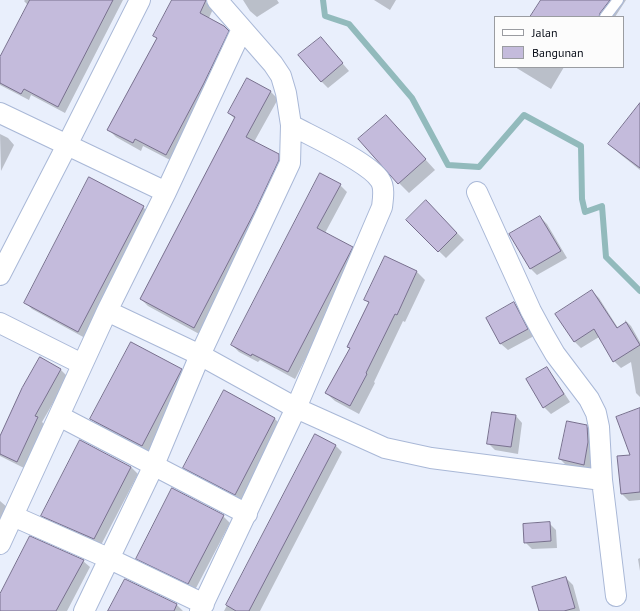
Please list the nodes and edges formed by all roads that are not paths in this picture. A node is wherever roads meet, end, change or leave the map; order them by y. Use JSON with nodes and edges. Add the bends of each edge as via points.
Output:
{"nodes":[{"id":1,"x":140,"y":0,"type":"edge"},
{"id":2,"x":217,"y":0,"type":"edge"},
{"id":3,"x":618,"y":0,"type":"edge"},
{"id":4,"x":606,"y":16,"type":"edge"},
{"id":5,"x":242,"y":29,"type":"junction"},
{"id":6,"x":0,"y":113,"type":"edge"},
{"id":7,"x":291,"y":125,"type":"junction"},
{"id":8,"x":67,"y":145,"type":"junction"},
{"id":9,"x":166,"y":192,"type":"junction"},
{"id":10,"x":477,"y":192,"type":"dead end"},
{"id":11,"x":0,"y":275,"type":"edge"},
{"id":12,"x":107,"y":311,"type":"junction"},
{"id":13,"x":0,"y":324,"type":"edge"},
{"id":14,"x":200,"y":355,"type":"junction"},
{"id":15,"x":82,"y":364,"type":"junction"},
{"id":16,"x":296,"y":408,"type":"junction"},
{"id":17,"x":58,"y":416,"type":"junction"},
{"id":18,"x":154,"y":465,"type":"junction"},
{"id":19,"x":602,"y":480,"type":"junction"},
{"id":20,"x":247,"y":514,"type":"junction"},
{"id":21,"x":13,"y":516,"type":"junction"},
{"id":22,"x":0,"y":544,"type":"edge"},
{"id":23,"x":108,"y":558,"type":"junction"},
{"id":24,"x":616,"y":596,"type":"dead end"},
{"id":25,"x":202,"y":608,"type":"edge"},
{"id":26,"x":84,"y":611,"type":"edge"}],
"edges":[{"from":1,"to":8,"type":"street"},
{"from":2,"to":5,"type":"street"},
{"from":3,"to":4,"type":"lane"},
{"from":5,"to":7,"type":"street","via":[[281,76]]},
{"from":5,"to":9,"type":"street"},
{"from":6,"to":8,"type":"street"},
{"from":7,"to":14,"type":"street","via":[[290,163]]},
{"from":7,"to":16,"type":"street","via":[[372,171],[381,180],[383,194],[382,207]]},
{"from":8,"to":9,"type":"street"},
{"from":8,"to":11,"type":"street"},
{"from":9,"to":12,"type":"street"},
{"from":10,"to":19,"type":"street","via":[[544,336],[589,399],[596,413]]},
{"from":12,"to":14,"type":"street"},
{"from":12,"to":15,"type":"street"},
{"from":13,"to":15,"type":"street"},
{"from":14,"to":16,"type":"street"},
{"from":14,"to":18,"type":"street"},
{"from":15,"to":17,"type":"street"},
{"from":16,"to":19,"type":"street","via":[[385,448],[431,458]]},
{"from":16,"to":20,"type":"street"},
{"from":17,"to":18,"type":"street"},
{"from":17,"to":21,"type":"street"},
{"from":18,"to":20,"type":"street"},
{"from":18,"to":23,"type":"street"},
{"from":19,"to":24,"type":"street"},
{"from":20,"to":25,"type":"street"},
{"from":21,"to":22,"type":"street"},
{"from":21,"to":23,"type":"street"},
{"from":23,"to":25,"type":"street"},
{"from":23,"to":26,"type":"street"}]}
